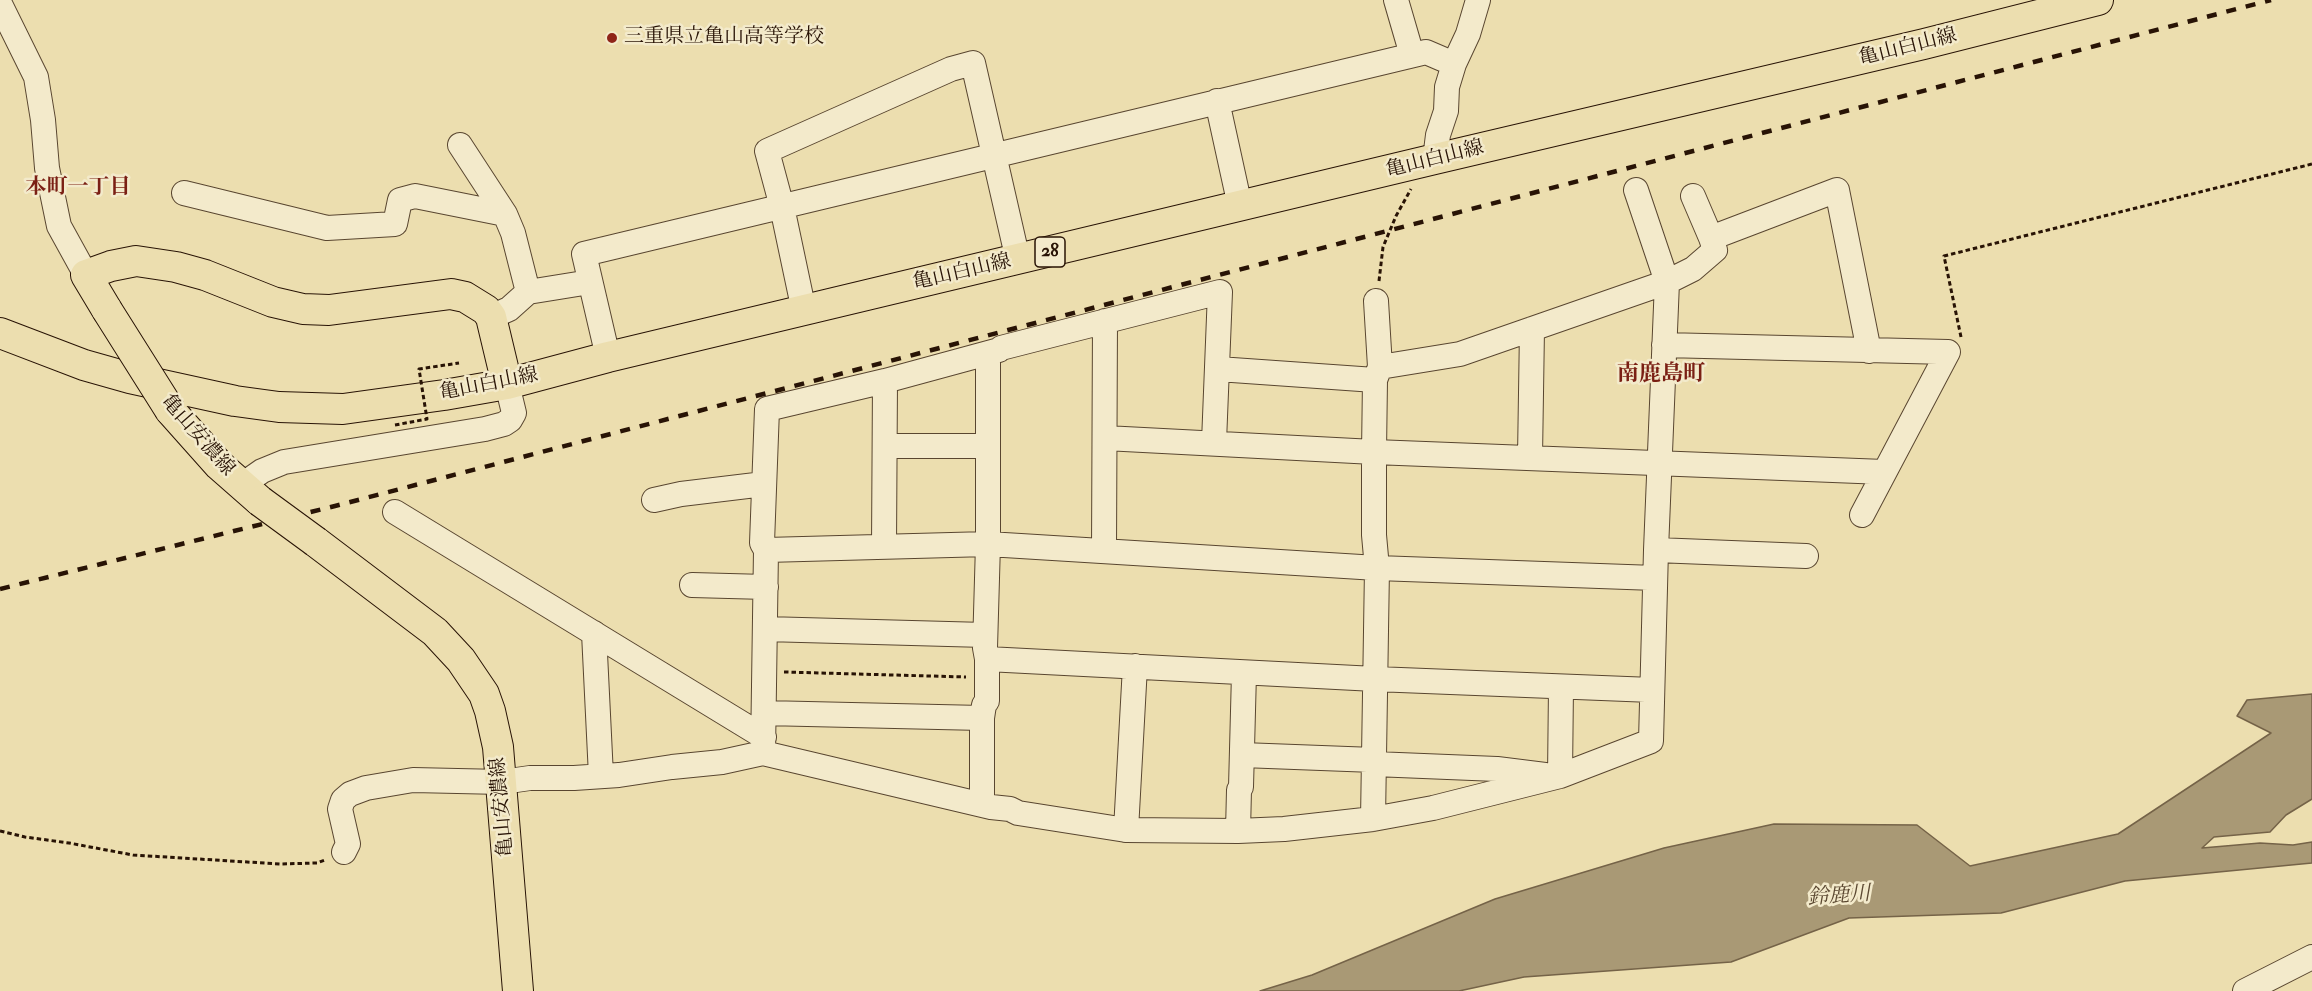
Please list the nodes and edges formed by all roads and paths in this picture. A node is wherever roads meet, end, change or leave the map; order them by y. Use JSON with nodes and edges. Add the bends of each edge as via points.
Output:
{"nodes":[{"id":1,"x":1396,"y":0,"type":"edge"},
{"id":2,"x":1478,"y":0,"type":"edge"},
{"id":3,"x":2098,"y":0,"type":"edge"},
{"id":4,"x":0,"y":4,"type":"edge"},
{"id":5,"x":1412,"y":55,"type":"junction"},
{"id":6,"x":1454,"y":64,"type":"junction"},
{"id":7,"x":1217,"y":101,"type":"junction"},
{"id":8,"x":460,"y":146,"type":"dead end"},
{"id":9,"x":994,"y":156,"type":"junction"},
{"id":10,"x":1435,"y":159,"type":"junction"},
{"id":11,"x":2312,"y":164,"type":"edge"},
{"id":12,"x":1407,"y":167,"type":"junction"},
{"id":13,"x":1636,"y":190,"type":"dead end"},
{"id":14,"x":184,"y":193,"type":"dead end"},
{"id":15,"x":1692,"y":196,"type":"dead end"},
{"id":16,"x":1240,"y":206,"type":"junction"},
{"id":17,"x":782,"y":207,"type":"junction"},
{"id":18,"x":505,"y":214,"type":"junction"},
{"id":19,"x":1711,"y":238,"type":"junction"},
{"id":20,"x":1018,"y":260,"type":"junction"},
{"id":21,"x":86,"y":275,"type":"junction"},
{"id":22,"x":590,"y":282,"type":"junction"},
{"id":23,"x":1667,"y":282,"type":"junction"},
{"id":24,"x":528,"y":292,"type":"junction"},
{"id":25,"x":1376,"y":301,"type":"joint"},
{"id":26,"x":804,"y":311,"type":"junction"},
{"id":27,"x":491,"y":317,"type":"junction"},
{"id":28,"x":1105,"y":321,"type":"junction"},
{"id":29,"x":1532,"y":329,"type":"junction"},
{"id":30,"x":0,"y":333,"type":"edge"},
{"id":31,"x":1664,"y":345,"type":"junction"},
{"id":32,"x":1869,"y":351,"type":"junction"},
{"id":33,"x":1948,"y":352,"type":"junction"},
{"id":34,"x":988,"y":353,"type":"junction"},
{"id":35,"x":608,"y":357,"type":"junction"},
{"id":36,"x":459,"y":363,"type":"dead end"},
{"id":37,"x":1218,"y":369,"type":"junction"},
{"id":38,"x":1377,"y":373,"type":"junction"},
{"id":39,"x":885,"y":381,"type":"junction"},
{"id":40,"x":507,"y":384,"type":"junction"},
{"id":41,"x":395,"y":424,"type":"dead end"},
{"id":42,"x":1105,"y":438,"type":"junction"},
{"id":43,"x":1214,"y":442,"type":"junction"},
{"id":44,"x":885,"y":446,"type":"junction"},
{"id":45,"x":988,"y":446,"type":"junction"},
{"id":46,"x":1374,"y":452,"type":"junction"},
{"id":47,"x":1530,"y":457,"type":"junction"},
{"id":48,"x":1659,"y":464,"type":"junction"},
{"id":49,"x":1884,"y":472,"type":"junction"},
{"id":50,"x":764,"y":484,"type":"junction"},
{"id":51,"x":251,"y":493,"type":"junction"},
{"id":52,"x":654,"y":500,"type":"dead end"},
{"id":53,"x":395,"y":512,"type":"dead end"},
{"id":54,"x":1862,"y":515,"type":"dead end"},
{"id":55,"x":988,"y":544,"type":"junction"},
{"id":56,"x":884,"y":546,"type":"junction"},
{"id":57,"x":766,"y":550,"type":"junction"},
{"id":58,"x":1104,"y":550,"type":"junction"},
{"id":59,"x":1656,"y":550,"type":"junction"},
{"id":60,"x":1806,"y":556,"type":"dead end"},
{"id":61,"x":1377,"y":568,"type":"junction"},
{"id":62,"x":1655,"y":578,"type":"junction"},
{"id":63,"x":692,"y":585,"type":"dead end"},
{"id":64,"x":766,"y":587,"type":"junction"},
{"id":65,"x":765,"y":630,"type":"junction"},
{"id":66,"x":594,"y":633,"type":"junction"},
{"id":67,"x":985,"y":635,"type":"junction"},
{"id":68,"x":1135,"y":666,"type":"junction"},
{"id":69,"x":987,"y":668,"type":"junction"},
{"id":70,"x":764,"y":672,"type":"junction"},
{"id":71,"x":1244,"y":673,"type":"junction"},
{"id":72,"x":1376,"y":679,"type":"junction"},
{"id":73,"x":1561,"y":687,"type":"junction"},
{"id":74,"x":1652,"y":690,"type":"junction"},
{"id":75,"x":982,"y":718,"type":"junction"},
{"id":76,"x":764,"y":735,"type":"junction"},
{"id":77,"x":1242,"y":756,"type":"junction"},
{"id":78,"x":1374,"y":762,"type":"junction"},
{"id":79,"x":601,"y":776,"type":"junction"},
{"id":80,"x":1560,"y":776,"type":"junction"},
{"id":81,"x":502,"y":788,"type":"junction"},
{"id":82,"x":982,"y":804,"type":"junction"},
{"id":83,"x":1373,"y":819,"type":"junction"},
{"id":84,"x":1126,"y":830,"type":"junction"},
{"id":85,"x":0,"y":831,"type":"edge"},
{"id":86,"x":1238,"y":831,"type":"junction"},
{"id":87,"x":346,"y":848,"type":"joint"},
{"id":88,"x":2312,"y":957,"type":"edge"},
{"id":89,"x":518,"y":991,"type":"edge"},
{"id":90,"x":2245,"y":991,"type":"edge"}],
"edges":[{"from":1,"to":5,"type":"street"},
{"from":2,"to":6,"type":"street"},
{"from":3,"to":10,"type":"main road","name":"亀山白山線","number":"28"},
{"from":4,"to":21,"type":"street","via":[[36,77],[47,168],[59,226]]},
{"from":5,"to":6,"type":"street","via":[[1426,52]]},
{"from":5,"to":7,"type":"street"},
{"from":6,"to":10,"type":"street"},
{"from":7,"to":9,"type":"street"},
{"from":7,"to":16,"type":"street"},
{"from":8,"to":18,"type":"street"},
{"from":9,"to":17,"type":"street"},
{"from":9,"to":17,"type":"street","via":[[973,63],[951,69],[767,151]]},
{"from":9,"to":20,"type":"street"},
{"from":10,"to":12,"type":"main road","name":"亀山白山線","number":"28"},
{"from":11,"to":33,"type":"path","via":[[1944,256],[1961,338]]},
{"from":12,"to":16,"type":"main road","name":"亀山白山線","number":"28"},
{"from":12,"to":25,"type":"path","via":[[1411,189],[1383,247]]},
{"from":13,"to":23,"type":"street"},
{"from":14,"to":18,"type":"street","via":[[327,228],[395,224],[400,200],[415,196]]},
{"from":15,"to":19,"type":"street"},
{"from":16,"to":20,"type":"main road","name":"亀山白山線","number":"28"},
{"from":17,"to":22,"type":"street","via":[[584,254]]},
{"from":17,"to":26,"type":"street"},
{"from":18,"to":24,"type":"street"},
{"from":19,"to":23,"type":"street","via":[[1715,249],[1694,268]]},
{"from":19,"to":32,"type":"street","via":[[1837,190]]},
{"from":20,"to":26,"type":"main road","name":"亀山白山線","number":"28"},
{"from":21,"to":27,"type":"main road","via":[[136,261],[205,275],[273,302],[303,309],[328,310],[451,294],[475,302]]},
{"from":21,"to":51,"type":"main road","name":"亀山安濃線","bridge":true,"via":[[170,410],[219,465]]},
{"from":22,"to":24,"type":"street"},
{"from":22,"to":35,"type":"street"},
{"from":23,"to":29,"type":"street"},
{"from":23,"to":31,"type":"street"},
{"from":24,"to":27,"type":"street","via":[[509,309]]},
{"from":25,"to":38,"type":"street"},
{"from":26,"to":35,"type":"main road","name":"亀山白山線","number":"28"},
{"from":27,"to":40,"type":"main road"},
{"from":28,"to":34,"type":"street"},
{"from":28,"to":37,"type":"street","via":[[1220,292]]},
{"from":28,"to":42,"type":"street"},
{"from":29,"to":38,"type":"street","via":[[1460,354]]},
{"from":29,"to":47,"type":"street"},
{"from":30,"to":40,"type":"main road","name":"亀山白山線","number":"28","via":[[130,378],[279,407],[343,409]]},
{"from":31,"to":32,"type":"street"},
{"from":31,"to":48,"type":"street"},
{"from":32,"to":33,"type":"street"},
{"from":33,"to":49,"type":"street"},
{"from":34,"to":39,"type":"street"},
{"from":34,"to":45,"type":"street"},
{"from":35,"to":40,"type":"main road","name":"亀山白山線","number":"28"},
{"from":36,"to":41,"type":"path","bridge":true,"via":[[419,369],[427,419]]},
{"from":37,"to":38,"type":"street"},
{"from":37,"to":43,"type":"street"},
{"from":38,"to":46,"type":"street"},
{"from":39,"to":44,"type":"street"},
{"from":39,"to":50,"type":"street","via":[[767,409]]},
{"from":40,"to":51,"type":"street","via":[[514,413],[504,424],[284,462],[262,471]]},
{"from":42,"to":43,"type":"street"},
{"from":42,"to":58,"type":"street"},
{"from":43,"to":46,"type":"street"},
{"from":44,"to":45,"type":"street"},
{"from":44,"to":56,"type":"street"},
{"from":45,"to":55,"type":"street"},
{"from":46,"to":47,"type":"street"},
{"from":46,"to":61,"type":"street"},
{"from":47,"to":48,"type":"street"},
{"from":48,"to":49,"type":"street"},
{"from":48,"to":59,"type":"street"},
{"from":49,"to":54,"type":"street"},
{"from":50,"to":52,"type":"street"},
{"from":50,"to":57,"type":"street","via":[[762,543]]},
{"from":51,"to":81,"type":"main road","name":"亀山安濃線","bridge":true,"via":[[435,632],[461,660],[490,711]]},
{"from":53,"to":66,"type":"street"},
{"from":55,"to":56,"type":"street"},
{"from":55,"to":58,"type":"street"},
{"from":55,"to":67,"type":"street"},
{"from":56,"to":57,"type":"street"},
{"from":57,"to":64,"type":"street"},
{"from":58,"to":61,"type":"street"},
{"from":59,"to":60,"type":"street"},
{"from":59,"to":62,"type":"street"},
{"from":61,"to":62,"type":"street"},
{"from":61,"to":72,"type":"street"},
{"from":62,"to":74,"type":"street"},
{"from":63,"to":64,"type":"street"},
{"from":64,"to":65,"type":"street"},
{"from":65,"to":67,"type":"street"},
{"from":65,"to":70,"type":"street"},
{"from":66,"to":76,"type":"street"},
{"from":66,"to":79,"type":"street"},
{"from":67,"to":69,"type":"street"},
{"from":68,"to":69,"type":"street"},
{"from":68,"to":71,"type":"street"},
{"from":68,"to":84,"type":"street"},
{"from":69,"to":70,"type":"path"},
{"from":69,"to":75,"type":"street","via":[[987,701]]},
{"from":70,"to":76,"type":"street"},
{"from":71,"to":72,"type":"street"},
{"from":71,"to":77,"type":"street"},
{"from":72,"to":73,"type":"street"},
{"from":72,"to":78,"type":"street"},
{"from":73,"to":74,"type":"street"},
{"from":73,"to":80,"type":"street"},
{"from":74,"to":80,"type":"street","via":[[1651,741]]},
{"from":75,"to":76,"type":"street"},
{"from":75,"to":82,"type":"street"},
{"from":76,"to":79,"type":"street","via":[[722,762]]},
{"from":76,"to":82,"type":"street"},
{"from":77,"to":78,"type":"street"},
{"from":77,"to":86,"type":"street"},
{"from":78,"to":80,"type":"street"},
{"from":78,"to":83,"type":"street"},
{"from":79,"to":81,"type":"street","via":[[530,778]]},
{"from":80,"to":83,"type":"street"},
{"from":81,"to":87,"type":"street","via":[[413,780],[350,794],[340,809]]},
{"from":81,"to":89,"type":"main road","name":"亀山安濃線"},
{"from":82,"to":84,"type":"street"},
{"from":83,"to":86,"type":"street"},
{"from":84,"to":86,"type":"street"},
{"from":85,"to":87,"type":"path","via":[[133,855],[280,864],[317,863]]},
{"from":88,"to":90,"type":"street"}]}
